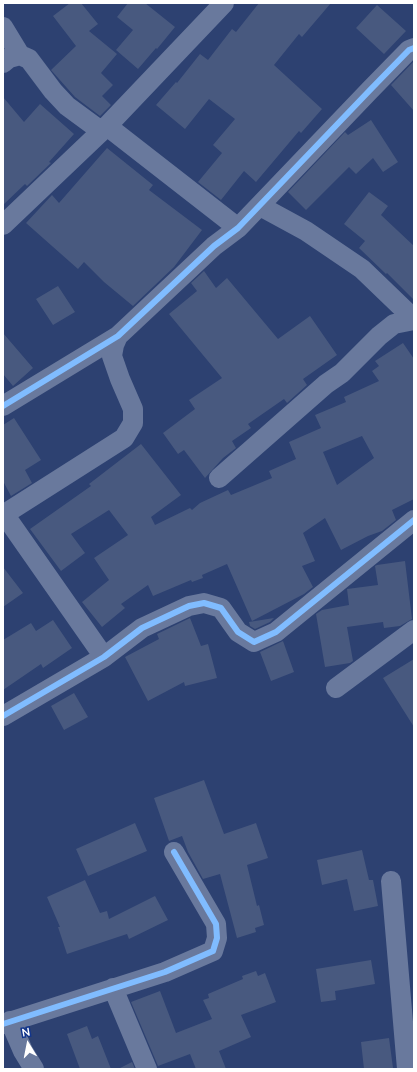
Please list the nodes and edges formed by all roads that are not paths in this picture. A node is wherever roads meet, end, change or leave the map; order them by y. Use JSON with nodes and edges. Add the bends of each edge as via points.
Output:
{"nodes":[{"id":1,"x":224,"y":3,"type":"edge"},
{"id":2,"x":3,"y":27,"type":"edge"},
{"id":3,"x":414,"y":48,"type":"edge"},
{"id":4,"x":12,"y":59,"type":"edge"},
{"id":5,"x":104,"y":129,"type":"junction"},
{"id":6,"x":260,"y":206,"type":"junction"},
{"id":7,"x":3,"y":225,"type":"edge"},
{"id":8,"x":238,"y":228,"type":"junction"},
{"id":9,"x":414,"y":320,"type":"edge"},
{"id":10,"x":118,"y":336,"type":"junction"},
{"id":11,"x":3,"y":406,"type":"edge"},
{"id":12,"x":219,"y":478,"type":"dead end"},
{"id":13,"x":4,"y":514,"type":"edge"},
{"id":14,"x":414,"y":520,"type":"edge"},
{"id":15,"x":414,"y":630,"type":"edge"},
{"id":16,"x":104,"y":657,"type":"junction"},
{"id":17,"x":336,"y":688,"type":"dead end"},
{"id":18,"x":3,"y":716,"type":"edge"},
{"id":19,"x":174,"y":852,"type":"dead end"},
{"id":20,"x":391,"y":881,"type":"dead end"},
{"id":21,"x":113,"y":988,"type":"junction"},
{"id":22,"x":6,"y":1023,"type":"edge"},
{"id":23,"x":34,"y":1069,"type":"edge"},
{"id":24,"x":147,"y":1069,"type":"edge"},
{"id":25,"x":407,"y":1069,"type":"edge"}],
"edges":[{"from":1,"to":5,"type":"street"},
{"from":2,"to":4,"type":"street"},
{"from":3,"to":6,"type":"street","via":[[409,50],[370,90]]},
{"from":4,"to":5,"type":"street","via":[[29,59],[67,106]]},
{"from":5,"to":7,"type":"street"},
{"from":5,"to":8,"type":"street"},
{"from":6,"to":8,"type":"street"},
{"from":6,"to":9,"type":"street","via":[[306,231],[362,269]]},
{"from":8,"to":10,"type":"street","via":[[214,246]]},
{"from":9,"to":12,"type":"street","via":[[394,324],[379,336],[342,373],[326,384]]},
{"from":10,"to":11,"type":"street"},
{"from":10,"to":13,"type":"street","via":[[112,356],[133,409],[133,423],[124,438]]},
{"from":13,"to":16,"type":"street"},
{"from":14,"to":16,"type":"street","via":[[276,632],[254,642],[238,632],[220,608],[204,603],[189,606],[142,628]]},
{"from":15,"to":17,"type":"street"},
{"from":16,"to":18,"type":"street"},
{"from":19,"to":21,"type":"street","via":[[216,924],[217,938],[213,951],[165,972]]},
{"from":20,"to":25,"type":"street"},
{"from":21,"to":22,"type":"street"},
{"from":21,"to":24,"type":"street"},
{"from":22,"to":23,"type":"street"}]}
